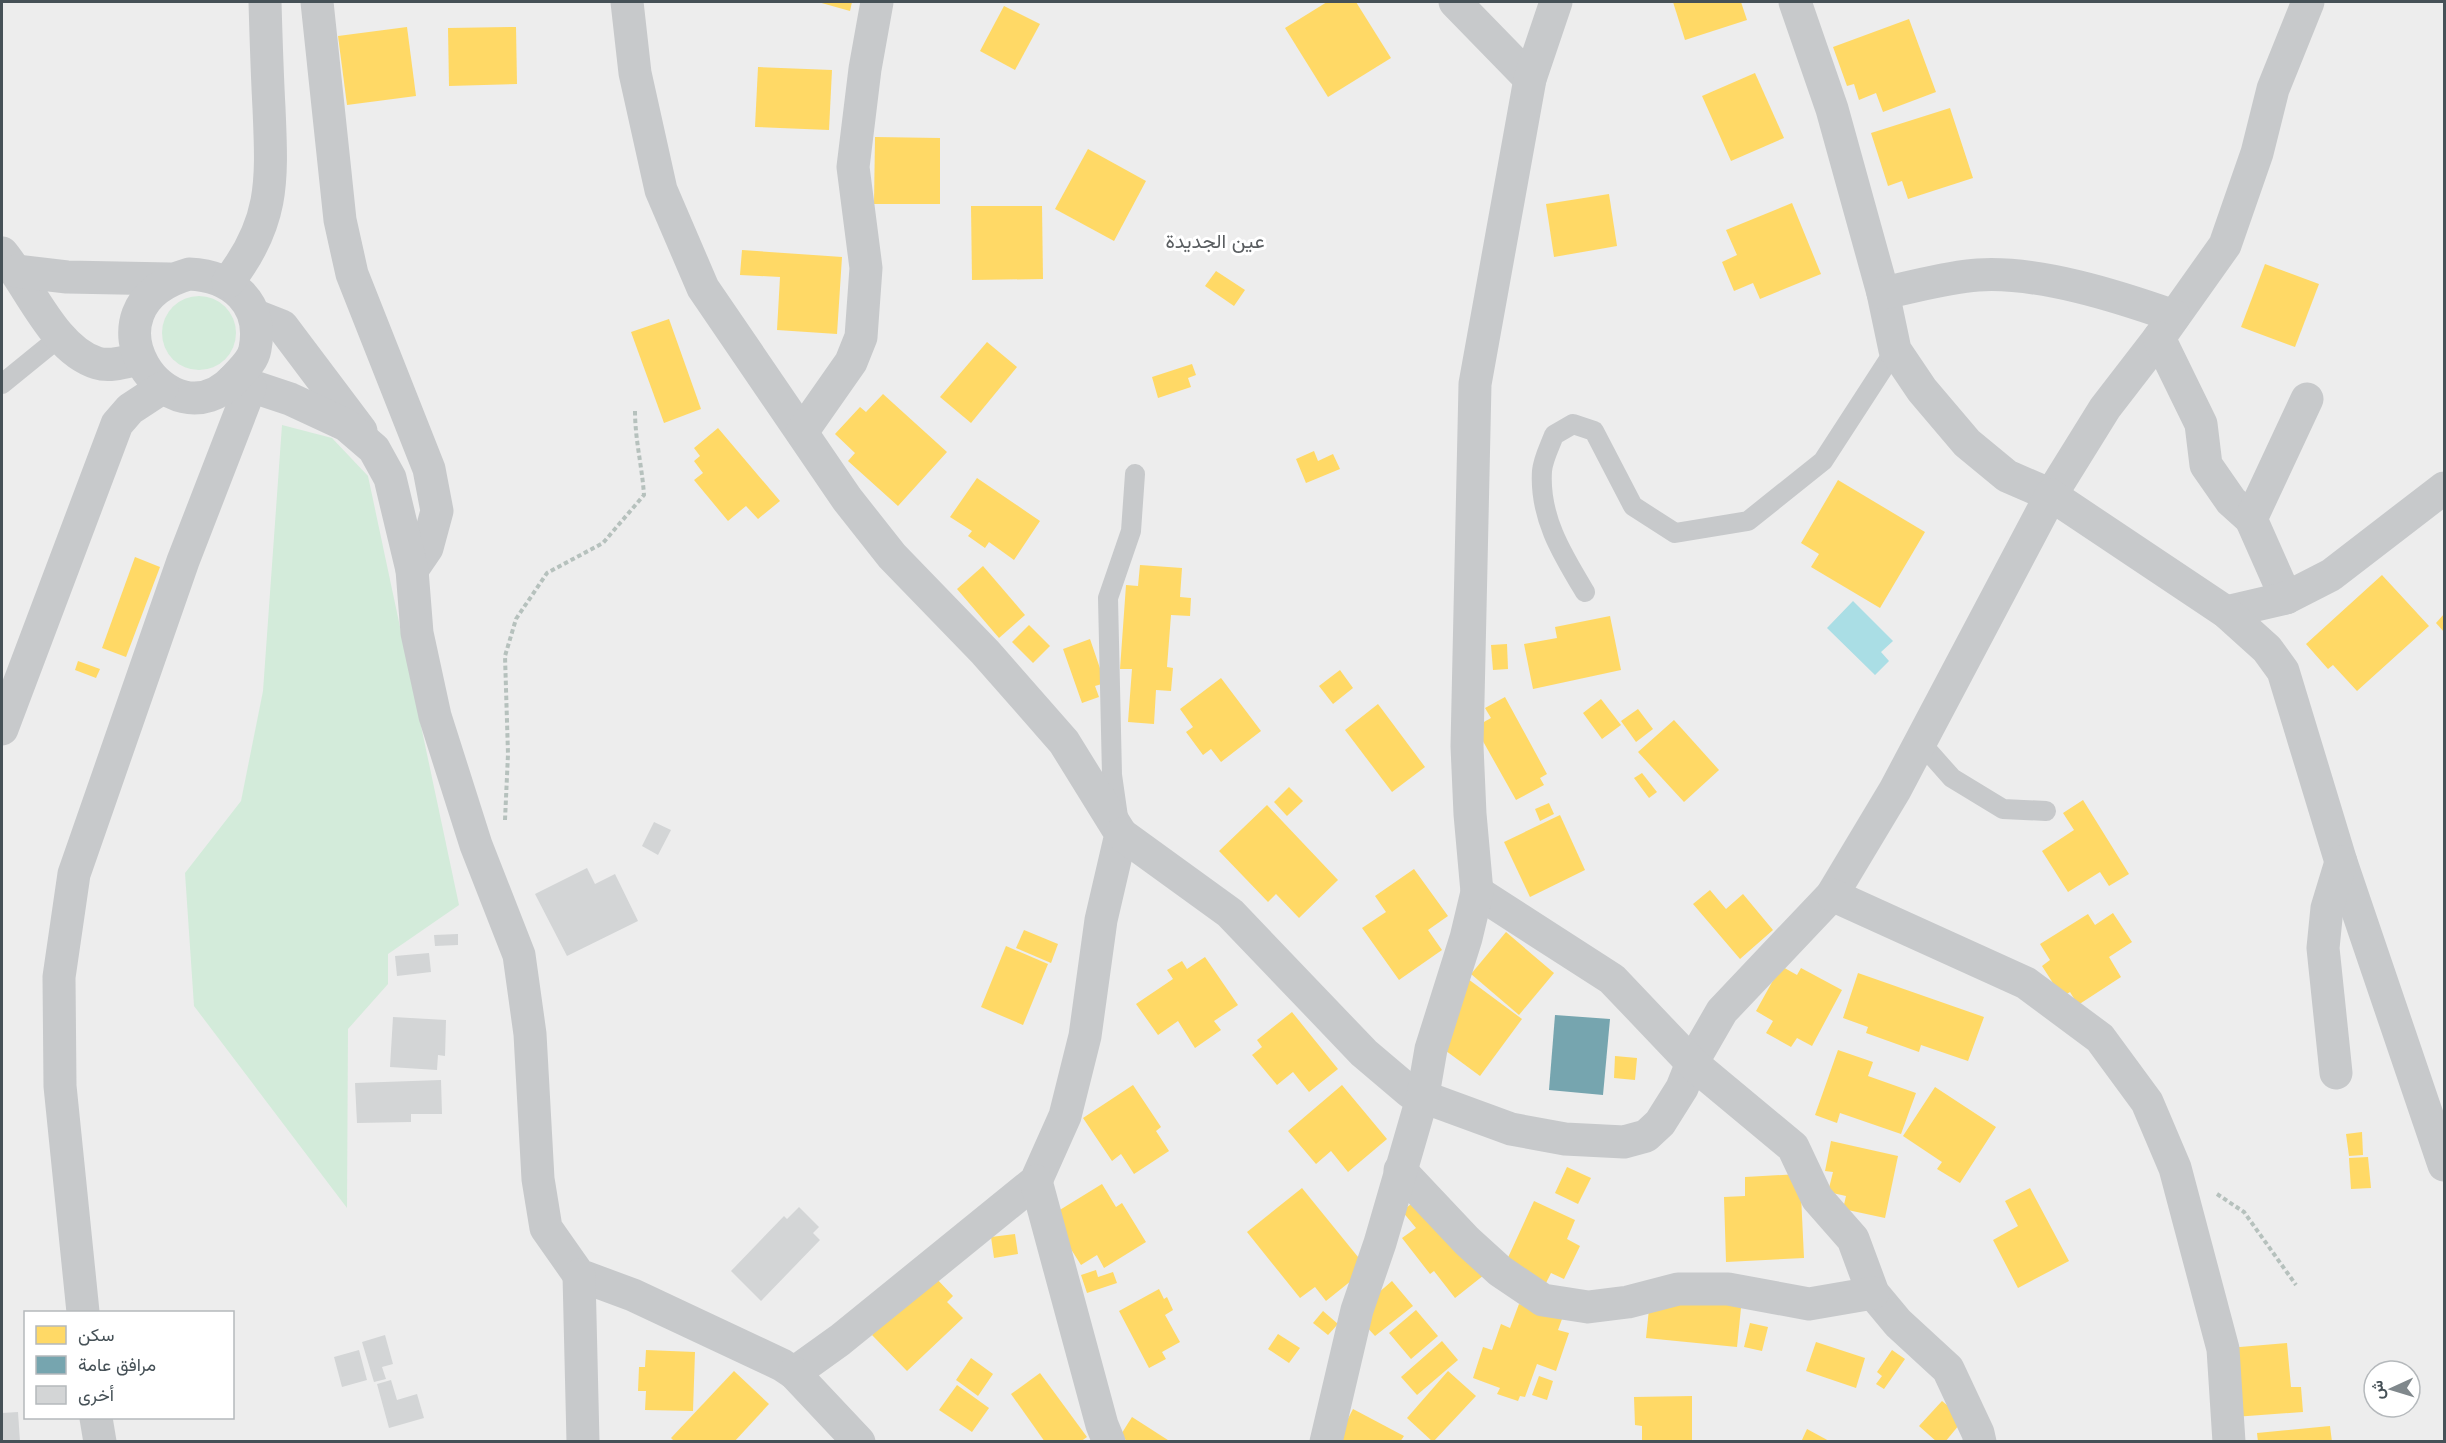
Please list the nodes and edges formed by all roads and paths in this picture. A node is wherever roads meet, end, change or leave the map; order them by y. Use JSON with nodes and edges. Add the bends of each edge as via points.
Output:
{"nodes":[{"id":1,"x":265,"y":2,"type":"edge"},
{"id":2,"x":316,"y":2,"type":"edge"},
{"id":3,"x":627,"y":2,"type":"edge"},
{"id":4,"x":877,"y":2,"type":"edge"},
{"id":5,"x":1455,"y":2,"type":"edge"},
{"id":6,"x":1556,"y":2,"type":"edge"},
{"id":7,"x":1795,"y":2,"type":"edge"},
{"id":8,"x":2308,"y":2,"type":"edge"},
{"id":9,"x":1530,"y":80,"type":"junction"},
{"id":10,"x":9,"y":262,"type":"edge"},
{"id":11,"x":170,"y":279,"type":"junction"},
{"id":12,"x":228,"y":282,"type":"junction"},
{"id":13,"x":1883,"y":293,"type":"junction"},
{"id":14,"x":254,"y":315,"type":"junction"},
{"id":15,"x":2167,"y":327,"type":"junction"},
{"id":16,"x":61,"y":336,"type":"junction"},
{"id":17,"x":1895,"y":350,"type":"junction"},
{"id":18,"x":138,"y":359,"type":"junction"},
{"id":19,"x":2,"y":384,"type":"edge"},
{"id":20,"x":242,"y":384,"type":"junction"},
{"id":21,"x":162,"y":388,"type":"junction"},
{"id":22,"x":2307,"y":399,"type":"dead end"},
{"id":23,"x":635,"y":410,"type":"dead end"},
{"id":24,"x":802,"y":432,"type":"junction"},
{"id":25,"x":374,"y":449,"type":"junction"},
{"id":26,"x":1135,"y":474,"type":"dead end"},
{"id":27,"x":2445,"y":488,"type":"edge"},
{"id":28,"x":2051,"y":495,"type":"junction"},
{"id":29,"x":2251,"y":519,"type":"junction"},
{"id":30,"x":412,"y":570,"type":"junction"},
{"id":31,"x":1585,"y":592,"type":"dead end"},
{"id":32,"x":2286,"y":598,"type":"junction"},
{"id":33,"x":2226,"y":612,"type":"junction"},
{"id":34,"x":2,"y":729,"type":"edge"},
{"id":35,"x":1920,"y":742,"type":"junction"},
{"id":36,"x":2046,"y":811,"type":"dead end"},
{"id":37,"x":505,"y":821,"type":"dead end"},
{"id":38,"x":1121,"y":834,"type":"junction"},
{"id":39,"x":2341,"y":862,"type":"junction"},
{"id":40,"x":1477,"y":892,"type":"junction"},
{"id":41,"x":1832,"y":895,"type":"junction"},
{"id":42,"x":1692,"y":1063,"type":"junction"},
{"id":43,"x":2336,"y":1073,"type":"dead end"},
{"id":44,"x":1423,"y":1095,"type":"junction"},
{"id":45,"x":2445,"y":1164,"type":"edge"},
{"id":46,"x":2175,"y":1168,"type":"junction"},
{"id":47,"x":1400,"y":1170,"type":"junction"},
{"id":48,"x":1036,"y":1181,"type":"junction"},
{"id":49,"x":579,"y":1275,"type":"junction"},
{"id":50,"x":2296,"y":1285,"type":"dead end"},
{"id":51,"x":1873,"y":1293,"type":"junction"},
{"id":52,"x":83,"y":1311,"type":"edge"},
{"id":53,"x":794,"y":1373,"type":"junction"},
{"id":54,"x":96,"y":1419,"type":"edge"},
{"id":55,"x":100,"y":1442,"type":"edge"},
{"id":56,"x":583,"y":1442,"type":"edge"},
{"id":57,"x":859,"y":1442,"type":"edge"},
{"id":58,"x":1109,"y":1442,"type":"edge"},
{"id":59,"x":1326,"y":1442,"type":"edge"},
{"id":60,"x":1980,"y":1442,"type":"edge"},
{"id":61,"x":2229,"y":1442,"type":"edge"}],
"edges":[{"from":1,"to":12,"type":"street","via":[[272,180],[255,242]]},
{"from":2,"to":30,"type":"street","via":[[340,220],[350,263],[429,469],[437,511],[428,548]]},
{"from":3,"to":24,"type":"street","via":[[635,73],[661,190],[703,288]]},
{"from":4,"to":24,"type":"street","via":[[853,167],[866,268],[861,338],[851,362]]},
{"from":5,"to":9,"type":"street"},
{"from":6,"to":9,"type":"street"},
{"from":7,"to":13,"type":"street","via":[[1832,109]]},
{"from":8,"to":15,"type":"street","via":[[2273,88],[2257,153],[2225,245]]},
{"from":9,"to":40,"type":"street","via":[[1475,384],[1467,746]]},
{"from":10,"to":11,"type":"street","via":[[68,277]]},
{"from":10,"to":16,"type":"street"},
{"from":11,"to":12,"type":"street","via":[[189,274]]},
{"from":11,"to":18,"type":"street","via":[[142,304],[135,331]]},
{"from":12,"to":14,"type":"street","via":[[244,296]]},
{"from":13,"to":15,"type":"street","via":[[1978,275],[2068,284],[2125,298]]},
{"from":13,"to":17,"type":"street"},
{"from":14,"to":20,"type":"street","via":[[258,336]]},
{"from":14,"to":25,"type":"street","via":[[282,326]]},
{"from":15,"to":28,"type":"street","via":[[2105,408]]},
{"from":15,"to":29,"type":"street","via":[[2201,423],[2206,465],[2231,501]]},
{"from":16,"to":18,"type":"street","via":[[75,351],[98,363]]},
{"from":16,"to":19,"type":"lane"},
{"from":17,"to":28,"type":"street","via":[[1922,390],[1967,442],[2007,476]]},
{"from":17,"to":31,"type":"lane","via":[[1823,461],[1748,521],[1675,533],[1633,506],[1594,431],[1573,424],[1554,435],[1542,469],[1544,509],[1556,544]]},
{"from":18,"to":21,"type":"street"},
{"from":20,"to":21,"type":"street","via":[[207,397],[179,395]]},
{"from":20,"to":25,"type":"street","via":[[290,399],[346,425]]},
{"from":20,"to":52,"type":"street","via":[[74,874],[60,977],[60,1086]]},
{"from":21,"to":34,"type":"street","via":[[130,409],[117,423]]},
{"from":22,"to":29,"type":"street"},
{"from":23,"to":37,"type":"path","via":[[635,439],[644,495],[603,543],[547,573],[516,619],[505,656]]},
{"from":24,"to":38,"type":"street","via":[[892,556],[985,652],[1064,742]]},
{"from":25,"to":30,"type":"street","via":[[390,478]]},
{"from":26,"to":38,"type":"lane","via":[[1131,531],[1108,598],[1112,775]]},
{"from":27,"to":32,"type":"street","via":[[2331,575]]},
{"from":28,"to":33,"type":"street"},
{"from":28,"to":35,"type":"street"},
{"from":29,"to":32,"type":"street"},
{"from":30,"to":49,"type":"street","via":[[417,633],[435,716],[476,844],[519,955],[530,1034],[538,1179],[546,1228]]},
{"from":32,"to":33,"type":"street"},
{"from":33,"to":39,"type":"street","via":[[2267,649],[2283,671]]},
{"from":35,"to":36,"type":"lane","via":[[1952,778],[2003,809]]},
{"from":35,"to":41,"type":"street"},
{"from":38,"to":44,"type":"street","via":[[1230,913],[1364,1053],[1410,1092]]},
{"from":38,"to":48,"type":"street","via":[[1101,920],[1085,1036],[1065,1116]]},
{"from":39,"to":43,"type":"street","via":[[2327,908],[2323,948]]},
{"from":39,"to":45,"type":"street"},
{"from":40,"to":42,"type":"street","via":[[1612,979]]},
{"from":40,"to":44,"type":"street","via":[[1431,1049]]},
{"from":41,"to":42,"type":"street","via":[[1722,1011]]},
{"from":41,"to":46,"type":"street","via":[[2026,983],[2100,1038],[2147,1102]]},
{"from":42,"to":44,"type":"street","via":[[1660,1123],[1646,1136],[1624,1142],[1565,1139],[1511,1129]]},
{"from":42,"to":51,"type":"street","via":[[1793,1147],[1817,1198],[1853,1239]]},
{"from":44,"to":47,"type":"street"},
{"from":46,"to":50,"type":"path","via":[[2244,1212]]},
{"from":46,"to":61,"type":"street","via":[[2223,1349]]},
{"from":47,"to":51,"type":"street","via":[[1500,1271],[1543,1300],[1588,1307],[1628,1302],[1678,1288],[1728,1289],[1809,1304]]},
{"from":47,"to":59,"type":"street","via":[[1357,1310]]},
{"from":48,"to":53,"type":"street"},
{"from":48,"to":58,"type":"street"},
{"from":49,"to":53,"type":"street","via":[[633,1295]]},
{"from":49,"to":56,"type":"street"},
{"from":51,"to":60,"type":"street","via":[[1898,1323],[1948,1369]]},
{"from":53,"to":57,"type":"street"},
{"from":54,"to":55,"type":"street"}]}
